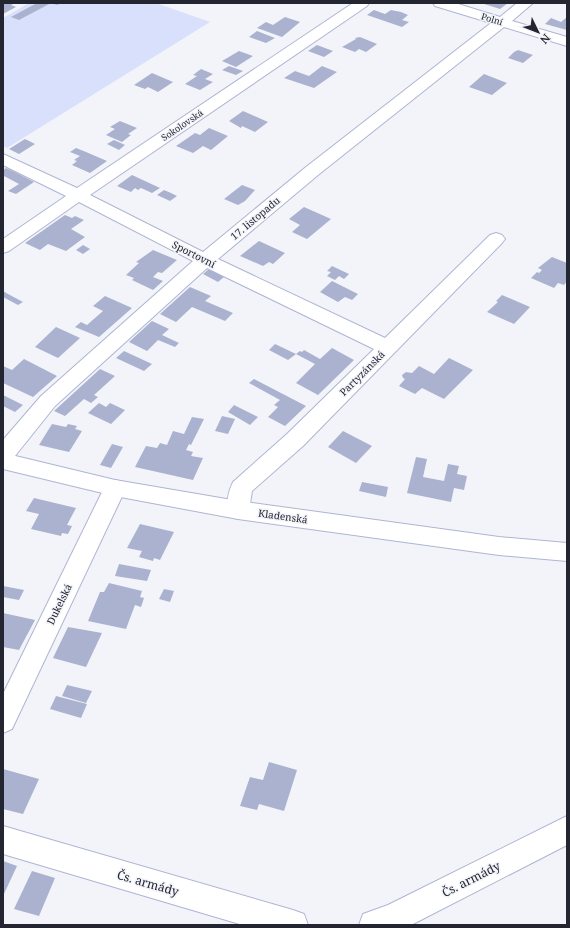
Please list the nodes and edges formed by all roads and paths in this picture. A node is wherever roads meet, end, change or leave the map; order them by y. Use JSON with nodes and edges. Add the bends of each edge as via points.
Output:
{"nodes":[{"id":1,"x":362,"y":3,"type":"edge"},
{"id":2,"x":440,"y":3,"type":"edge"},
{"id":3,"x":526,"y":3,"type":"edge"},
{"id":4,"x":502,"y":22,"type":"junction"},
{"id":5,"x":567,"y":42,"type":"edge"},
{"id":6,"x":3,"y":159,"type":"edge"},
{"id":7,"x":78,"y":195,"type":"junction"},
{"id":8,"x":496,"y":239,"type":"dead end"},
{"id":9,"x":3,"y":247,"type":"edge"},
{"id":10,"x":205,"y":260,"type":"junction"},
{"id":11,"x":388,"y":347,"type":"junction"},
{"id":12,"x":3,"y":455,"type":"edge"},
{"id":13,"x":3,"y":461,"type":"edge"},
{"id":14,"x":115,"y":488,"type":"junction"},
{"id":15,"x":238,"y":510,"type":"junction"},
{"id":16,"x":567,"y":552,"type":"edge"},
{"id":17,"x":3,"y":720,"type":"edge"},
{"id":18,"x":567,"y":830,"type":"edge"},
{"id":19,"x":3,"y":840,"type":"edge"},
{"id":20,"x":293,"y":925,"type":"edge"},
{"id":21,"x":374,"y":925,"type":"edge"}],
"edges":[{"from":1,"to":7,"type":"street","name":"Sokolovská"},
{"from":2,"to":4,"type":"street","name":"Polní"},
{"from":3,"to":4,"type":"street","name":"17. listopadu"},
{"from":4,"to":5,"type":"street","name":"Polní"},
{"from":4,"to":10,"type":"street","name":"17. listopadu","via":[[312,171]]},
{"from":6,"to":7,"type":"street","name":"Sportovní"},
{"from":7,"to":9,"type":"street","name":"Sokolovská"},
{"from":7,"to":10,"type":"street","name":"Sportovní"},
{"from":8,"to":11,"type":"street","name":"Partyzánská"},
{"from":10,"to":11,"type":"street","name":"Sportovní"},
{"from":10,"to":12,"type":"street","name":"17. listopadu","via":[[48,401]]},
{"from":11,"to":15,"type":"street","name":"Partyzánská","via":[[295,440],[241,488]]},
{"from":13,"to":14,"type":"street","name":"Kladenská"},
{"from":14,"to":15,"type":"street","name":"Kladenská"},
{"from":14,"to":17,"type":"street","name":"Dukelská"},
{"from":15,"to":16,"type":"street","name":"Kladenská","via":[[499,546]]},
{"from":18,"to":21,"type":"street","name":"Čs. armády","via":[[395,917]]},
{"from":19,"to":20,"type":"street","name":"Čs. armády"}]}
